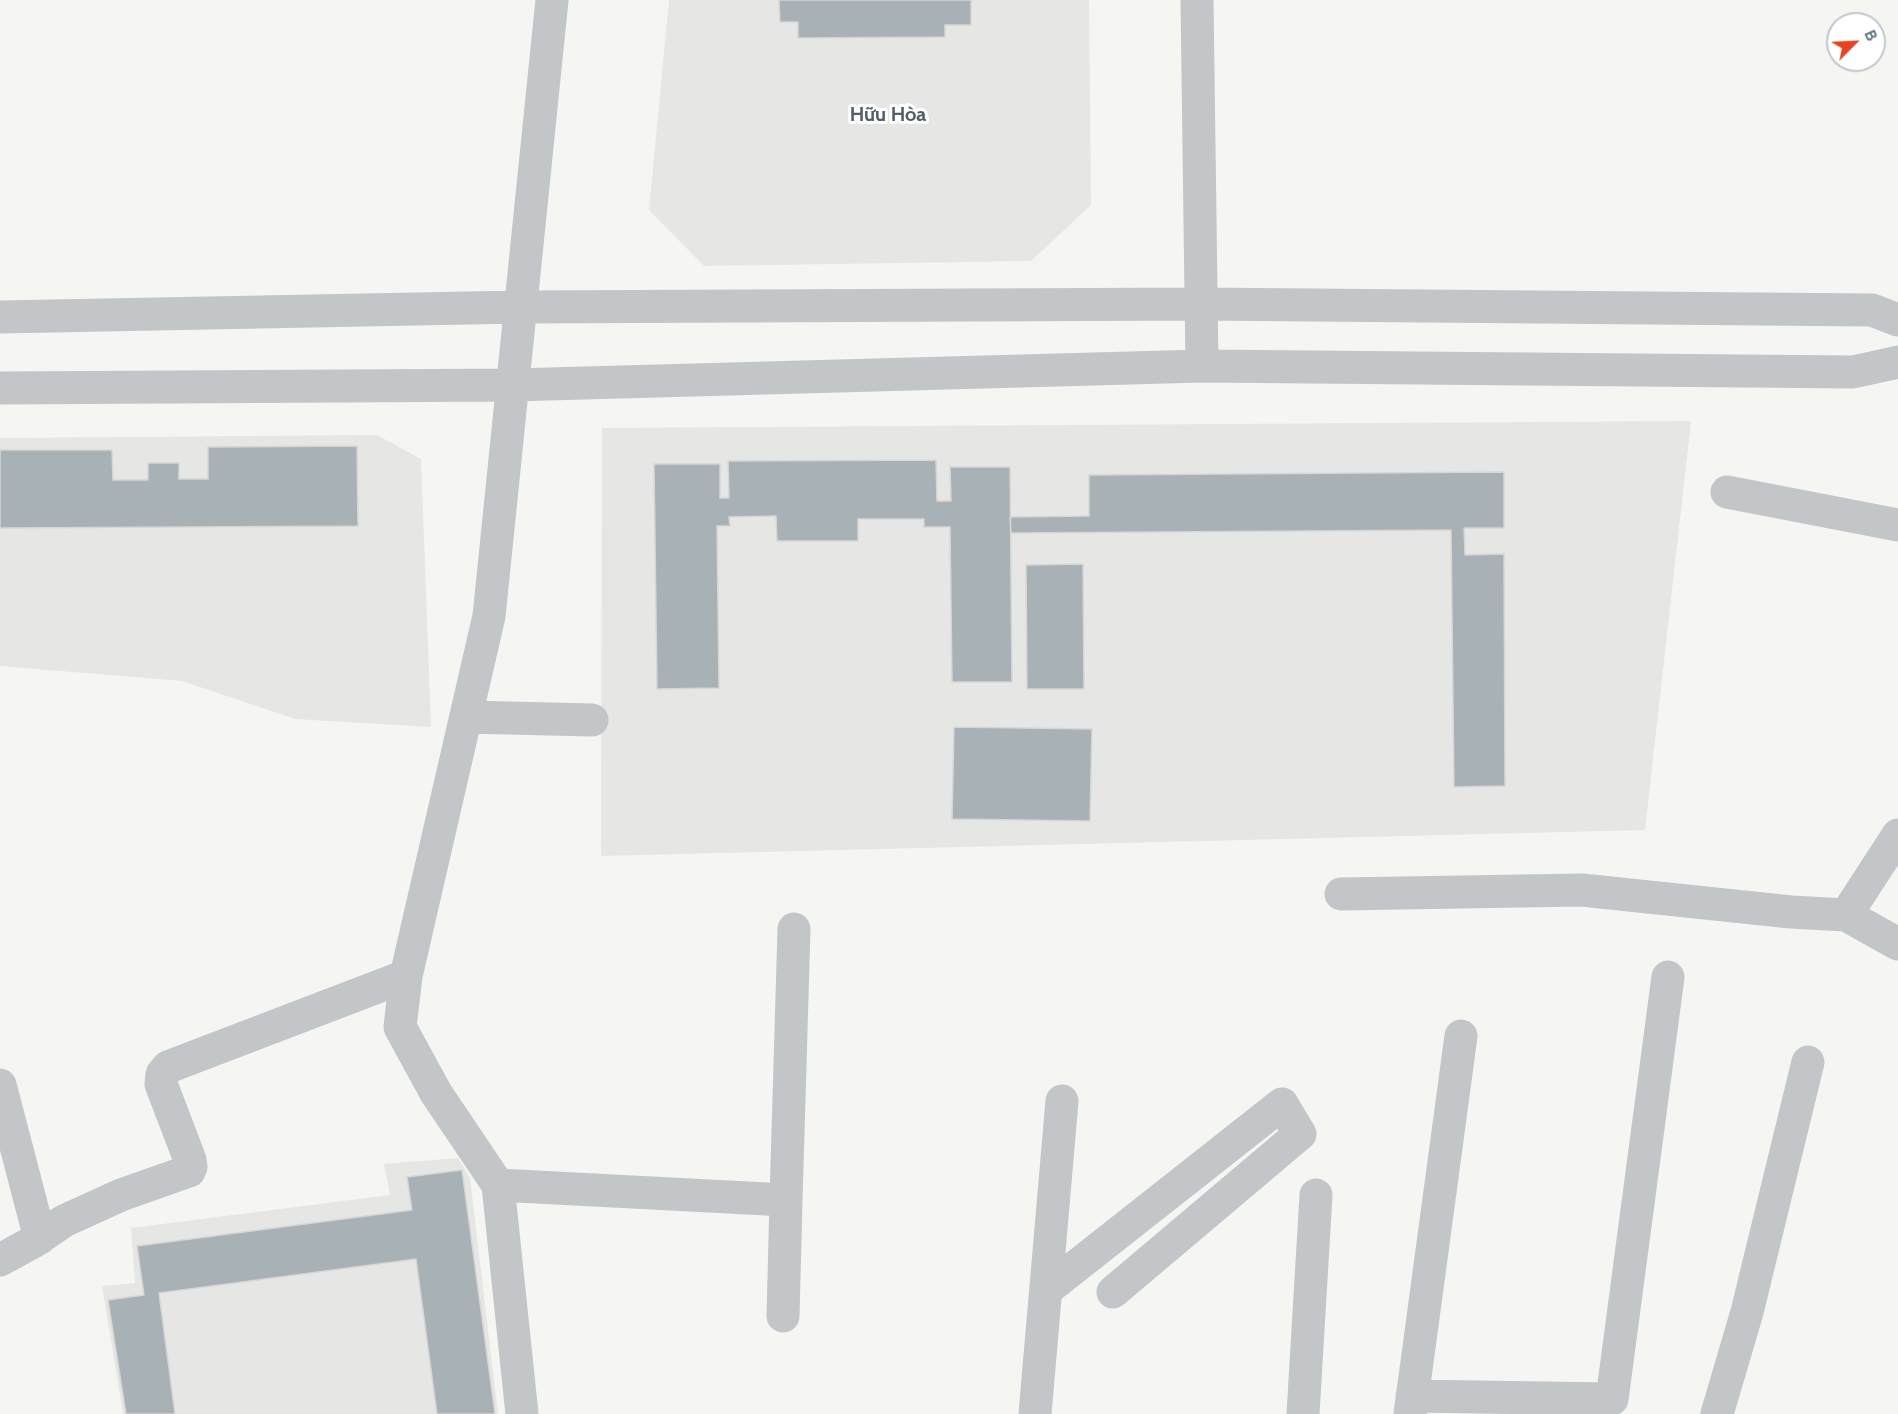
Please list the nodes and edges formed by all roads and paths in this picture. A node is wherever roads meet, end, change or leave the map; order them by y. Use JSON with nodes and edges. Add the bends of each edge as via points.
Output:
{"nodes":[{"id":1,"x":552,"y":0,"type":"edge"},
{"id":2,"x":1197,"y":0,"type":"edge"},
{"id":3,"x":1202,"y":304,"type":"junction"},
{"id":4,"x":520,"y":307,"type":"junction"},
{"id":5,"x":0,"y":317,"type":"edge"},
{"id":6,"x":1898,"y":321,"type":"edge"},
{"id":7,"x":1898,"y":362,"type":"edge"},
{"id":8,"x":1203,"y":366,"type":"junction"},
{"id":9,"x":512,"y":385,"type":"junction"},
{"id":10,"x":0,"y":388,"type":"edge"},
{"id":11,"x":1727,"y":492,"type":"dead end"},
{"id":12,"x":1898,"y":525,"type":"edge"},
{"id":13,"x":466,"y":717,"type":"junction"},
{"id":14,"x":592,"y":720,"type":"dead end"},
{"id":15,"x":1898,"y":835,"type":"edge"},
{"id":16,"x":1341,"y":894,"type":"dead end"},
{"id":17,"x":1846,"y":915,"type":"junction"},
{"id":18,"x":794,"y":929,"type":"dead end"},
{"id":19,"x":1898,"y":944,"type":"edge"},
{"id":20,"x":406,"y":976,"type":"junction"},
{"id":21,"x":1668,"y":977,"type":"dead end"},
{"id":22,"x":1461,"y":1036,"type":"dead end"},
{"id":23,"x":1808,"y":1062,"type":"dead end"},
{"id":24,"x":0,"y":1084,"type":"edge"},
{"id":25,"x":1062,"y":1101,"type":"dead end"},
{"id":26,"x":498,"y":1185,"type":"junction"},
{"id":27,"x":1316,"y":1195,"type":"dead end"},
{"id":28,"x":786,"y":1200,"type":"junction"},
{"id":29,"x":40,"y":1238,"type":"junction"},
{"id":30,"x":0,"y":1260,"type":"edge"},
{"id":31,"x":1046,"y":1290,"type":"junction"},
{"id":32,"x":1113,"y":1292,"type":"dead end"},
{"id":33,"x":783,"y":1316,"type":"dead end"},
{"id":34,"x":1411,"y":1405,"type":"edge"},
{"id":35,"x":522,"y":1414,"type":"edge"},
{"id":36,"x":1035,"y":1414,"type":"edge"},
{"id":37,"x":1303,"y":1414,"type":"edge"},
{"id":38,"x":1717,"y":1414,"type":"edge"}],
"edges":[{"from":1,"to":4,"type":"street"},
{"from":2,"to":3,"type":"street"},
{"from":3,"to":4,"type":"street"},
{"from":3,"to":6,"type":"street","via":[[1872,310]]},
{"from":3,"to":8,"type":"street"},
{"from":4,"to":5,"type":"street"},
{"from":4,"to":9,"type":"street"},
{"from":7,"to":8,"type":"street","via":[[1852,372]]},
{"from":8,"to":9,"type":"street"},
{"from":9,"to":10,"type":"street"},
{"from":9,"to":13,"type":"street","via":[[489,616]]},
{"from":11,"to":12,"type":"street"},
{"from":13,"to":14,"type":"street"},
{"from":13,"to":20,"type":"street"},
{"from":15,"to":17,"type":"street"},
{"from":16,"to":17,"type":"street","via":[[1581,890]]},
{"from":17,"to":19,"type":"street"},
{"from":18,"to":28,"type":"street"},
{"from":20,"to":26,"type":"street","via":[[400,1027],[436,1093]]},
{"from":20,"to":29,"type":"street","via":[[168,1067],[161,1084],[190,1160],[189,1171],[121,1195],[64,1221]]},
{"from":21,"to":34,"type":"street","via":[[1612,1400]]},
{"from":22,"to":34,"type":"street"},
{"from":23,"to":38,"type":"street","via":[[1747,1312]]},
{"from":24,"to":29,"type":"street"},
{"from":25,"to":31,"type":"street"},
{"from":26,"to":28,"type":"street"},
{"from":26,"to":35,"type":"street"},
{"from":27,"to":37,"type":"street"},
{"from":28,"to":33,"type":"street"},
{"from":29,"to":30,"type":"street"},
{"from":31,"to":32,"type":"street","via":[[1282,1104],[1300,1134]]},
{"from":31,"to":36,"type":"street"}]}
